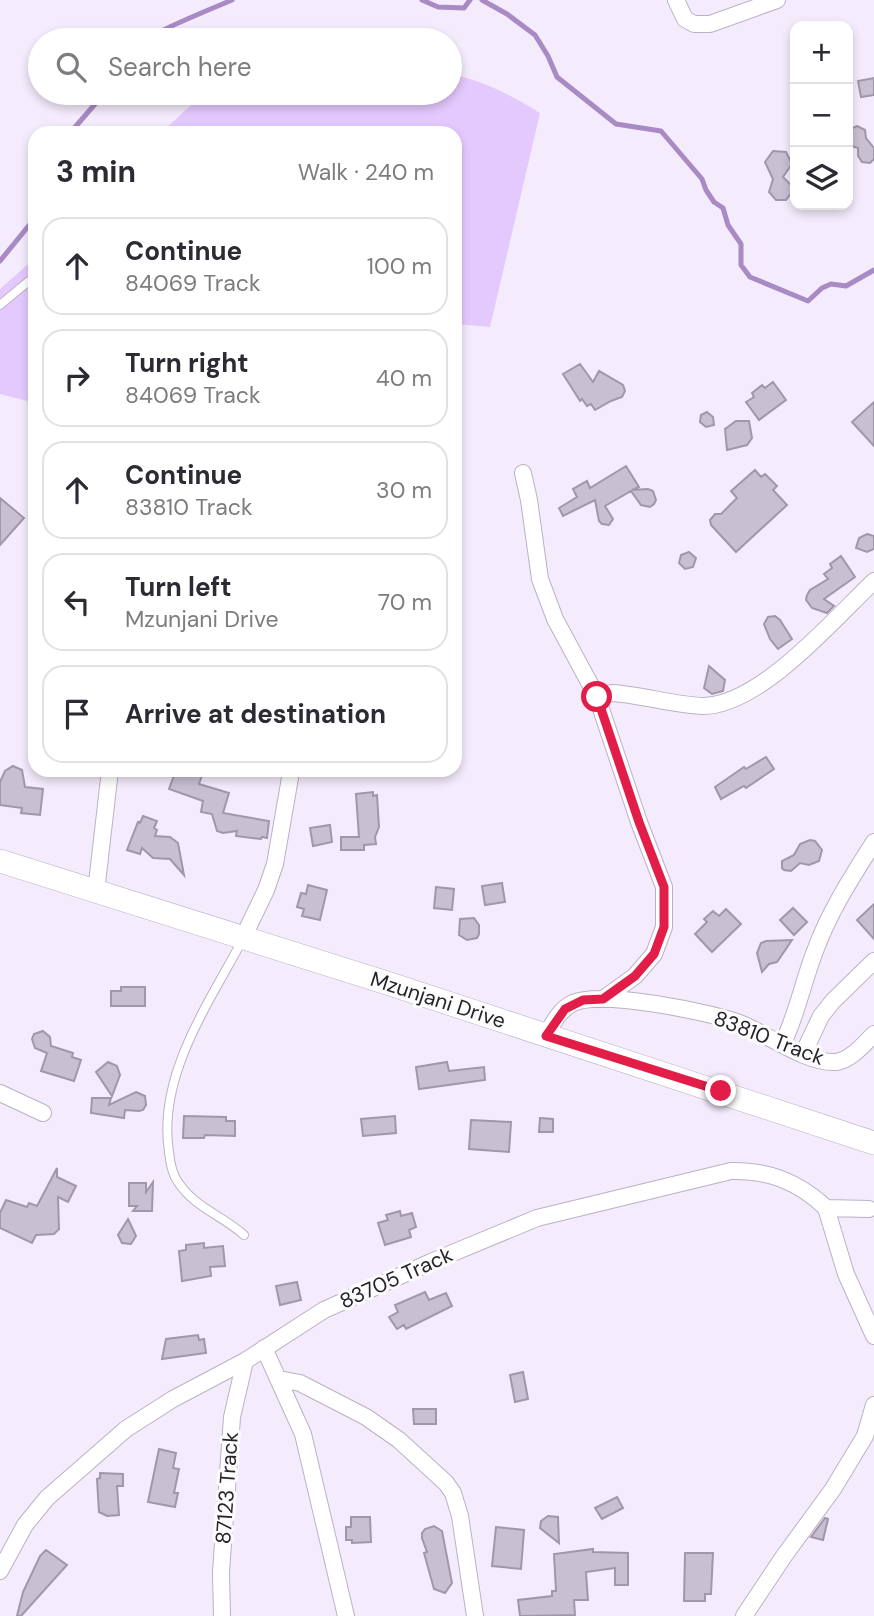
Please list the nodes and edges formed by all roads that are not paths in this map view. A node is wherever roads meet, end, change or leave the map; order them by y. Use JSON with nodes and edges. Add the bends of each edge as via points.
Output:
{"nodes":[{"id":1,"x":676,"y":0,"type":"edge"},
{"id":2,"x":777,"y":0,"type":"edge"},
{"id":3,"x":28,"y":282,"type":"edge"},
{"id":4,"x":0,"y":305,"type":"edge"},
{"id":5,"x":523,"y":473,"type":"dead end"},
{"id":6,"x":874,"y":581,"type":"edge"},
{"id":7,"x":597,"y":697,"type":"junction"},
{"id":8,"x":109,"y":777,"type":"edge"},
{"id":9,"x":290,"y":778,"type":"dead end"},
{"id":10,"x":874,"y":842,"type":"edge"},
{"id":11,"x":0,"y":861,"type":"edge"},
{"id":12,"x":96,"y":892,"type":"junction"},
{"id":13,"x":243,"y":938,"type":"junction"},
{"id":14,"x":874,"y":961,"type":"edge"},
{"id":15,"x":603,"y":999,"type":"junction"},
{"id":16,"x":874,"y":1034,"type":"edge"},
{"id":17,"x":546,"y":1036,"type":"junction"},
{"id":18,"x":783,"y":1043,"type":"junction"},
{"id":19,"x":803,"y":1054,"type":"junction"},
{"id":20,"x":0,"y":1093,"type":"edge"},
{"id":21,"x":43,"y":1113,"type":"dead end"},
{"id":22,"x":874,"y":1143,"type":"edge"},
{"id":23,"x":826,"y":1208,"type":"junction"},
{"id":24,"x":869,"y":1209,"type":"dead end"},
{"id":25,"x":244,"y":1235,"type":"dead end"},
{"id":26,"x":874,"y":1336,"type":"edge"},
{"id":27,"x":264,"y":1348,"type":"junction"},
{"id":28,"x":245,"y":1361,"type":"junction"},
{"id":29,"x":279,"y":1379,"type":"junction"},
{"id":30,"x":874,"y":1405,"type":"edge"},
{"id":31,"x":0,"y":1571,"type":"edge"},
{"id":32,"x":222,"y":1616,"type":"edge"},
{"id":33,"x":346,"y":1616,"type":"edge"},
{"id":34,"x":475,"y":1616,"type":"edge"},
{"id":35,"x":744,"y":1616,"type":"edge"}],
"edges":[{"from":1,"to":2,"type":"street","via":[[685,19],[703,25]]},
{"from":3,"to":4,"type":"lane"},
{"from":5,"to":7,"type":"street","via":[[540,579],[555,619]]},
{"from":6,"to":7,"type":"street","via":[[802,652],[722,704],[704,706],[612,693]]},
{"from":7,"to":15,"type":"street","via":[[662,878],[666,905],[660,941],[646,965]]},
{"from":8,"to":12,"type":"street"},
{"from":9,"to":13,"type":"street","via":[[275,863]]},
{"from":10,"to":18,"type":"street","via":[[830,914]]},
{"from":11,"to":12,"type":"main road","name":"Mzunjani Drive"},
{"from":12,"to":13,"type":"main road","name":"Mzunjani Drive"},
{"from":13,"to":17,"type":"main road","name":"Mzunjani Drive"},
{"from":13,"to":25,"type":"lane","via":[[181,1062],[172,1089],[167,1141],[176,1180],[184,1190],[199,1206]]},
{"from":14,"to":19,"type":"street","via":[[821,1016]]},
{"from":15,"to":17,"type":"street","name":"83810 Track","via":[[583,1000],[565,1009]]},
{"from":15,"to":18,"type":"street","name":"83810 Track","via":[[709,1015]]},
{"from":16,"to":19,"type":"street","name":"83810 Track","via":[[840,1061]]},
{"from":17,"to":22,"type":"main road","name":"Mzunjani Drive"},
{"from":18,"to":19,"type":"street","name":"83810 Track"},
{"from":20,"to":21,"type":"street"},
{"from":23,"to":24,"type":"street"},
{"from":23,"to":26,"type":"street","via":[[846,1275]]},
{"from":23,"to":27,"type":"street","name":"83705 Track","via":[[787,1180],[744,1171],[577,1207],[537,1218],[324,1310]]},
{"from":27,"to":28,"type":"street","name":"83705 Track"},
{"from":27,"to":29,"type":"street"},
{"from":28,"to":31,"type":"street","name":"83705 Track","via":[[148,1414],[90,1458],[47,1497]]},
{"from":28,"to":32,"type":"street","name":"87123 Track","via":[[232,1417]]},
{"from":29,"to":33,"type":"street","via":[[303,1434]]},
{"from":29,"to":34,"type":"street","via":[[300,1383],[366,1417],[400,1440],[446,1483],[460,1516]]},
{"from":30,"to":35,"type":"street","via":[[866,1436]]}]}
